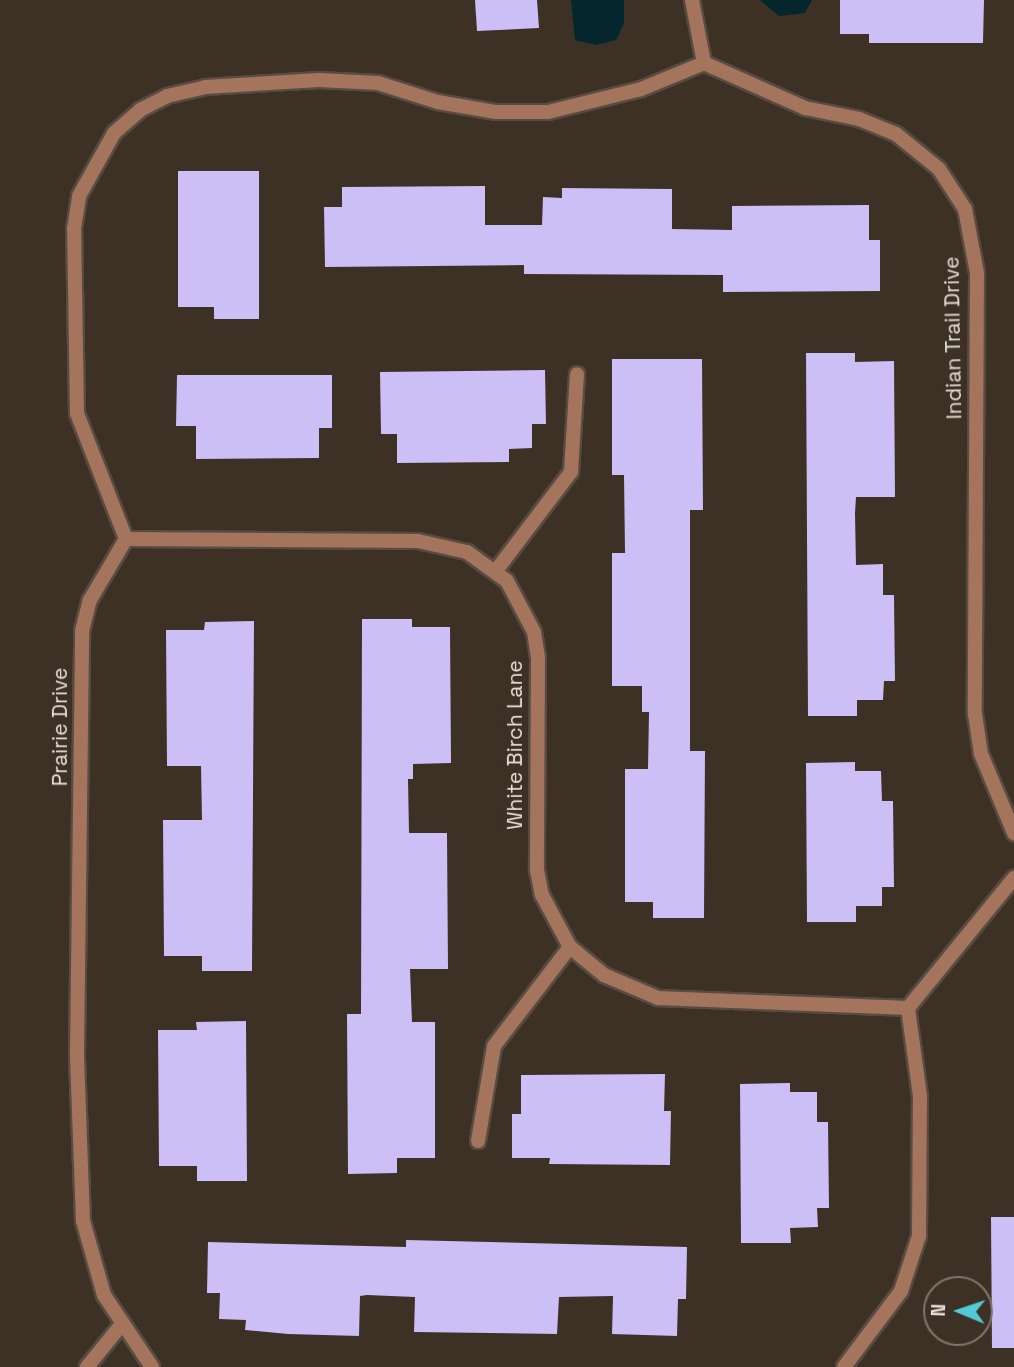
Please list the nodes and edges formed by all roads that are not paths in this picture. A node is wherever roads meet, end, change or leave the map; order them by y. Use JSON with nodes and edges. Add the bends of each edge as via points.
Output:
{"nodes":[{"id":1,"x":692,"y":0,"type":"edge"},
{"id":2,"x":704,"y":63,"type":"junction"},
{"id":3,"x":578,"y":374,"type":"dead end"},
{"id":4,"x":127,"y":539,"type":"junction"},
{"id":5,"x":495,"y":572,"type":"junction"},
{"id":6,"x":1014,"y":833,"type":"edge"},
{"id":7,"x":1014,"y":878,"type":"edge"},
{"id":8,"x":570,"y":947,"type":"junction"},
{"id":9,"x":908,"y":1008,"type":"junction"},
{"id":10,"x":478,"y":1141,"type":"dead end"},
{"id":11,"x":122,"y":1324,"type":"junction"},
{"id":12,"x":87,"y":1367,"type":"edge"},
{"id":13,"x":152,"y":1367,"type":"edge"},
{"id":14,"x":844,"y":1367,"type":"edge"}],
"edges":[{"from":1,"to":2,"type":"street"},
{"from":2,"to":4,"type":"street","via":[[641,89],[548,112],[485,110],[378,83],[226,84],[167,96],[140,110],[114,133],[79,195],[74,229],[74,341],[82,436],[114,500]]},
{"from":2,"to":6,"type":"street","name":"Indian Trail Drive","via":[[805,108],[859,119],[897,134],[939,169],[965,209],[977,274],[975,714],[981,754]]},
{"from":3,"to":5,"type":"street","via":[[571,472]]},
{"from":4,"to":5,"type":"street","name":"White Birch Lane","via":[[418,541],[467,552]]},
{"from":4,"to":11,"type":"street","name":"Prairie Drive","via":[[90,600],[82,631],[77,1054],[83,1221],[97,1280]]},
{"from":5,"to":8,"type":"street","name":"White Birch Lane","via":[[507,581],[534,632],[538,657],[537,870],[542,895]]},
{"from":7,"to":9,"type":"street"},
{"from":8,"to":9,"type":"street","name":"White Birch Lane","via":[[604,975],[658,998]]},
{"from":8,"to":10,"type":"street","via":[[494,1046]]},
{"from":9,"to":14,"type":"street","via":[[919,1096],[919,1236],[906,1280],[890,1312]]},
{"from":11,"to":12,"type":"street"},
{"from":11,"to":13,"type":"street","name":"Prairie Drive"}]}
